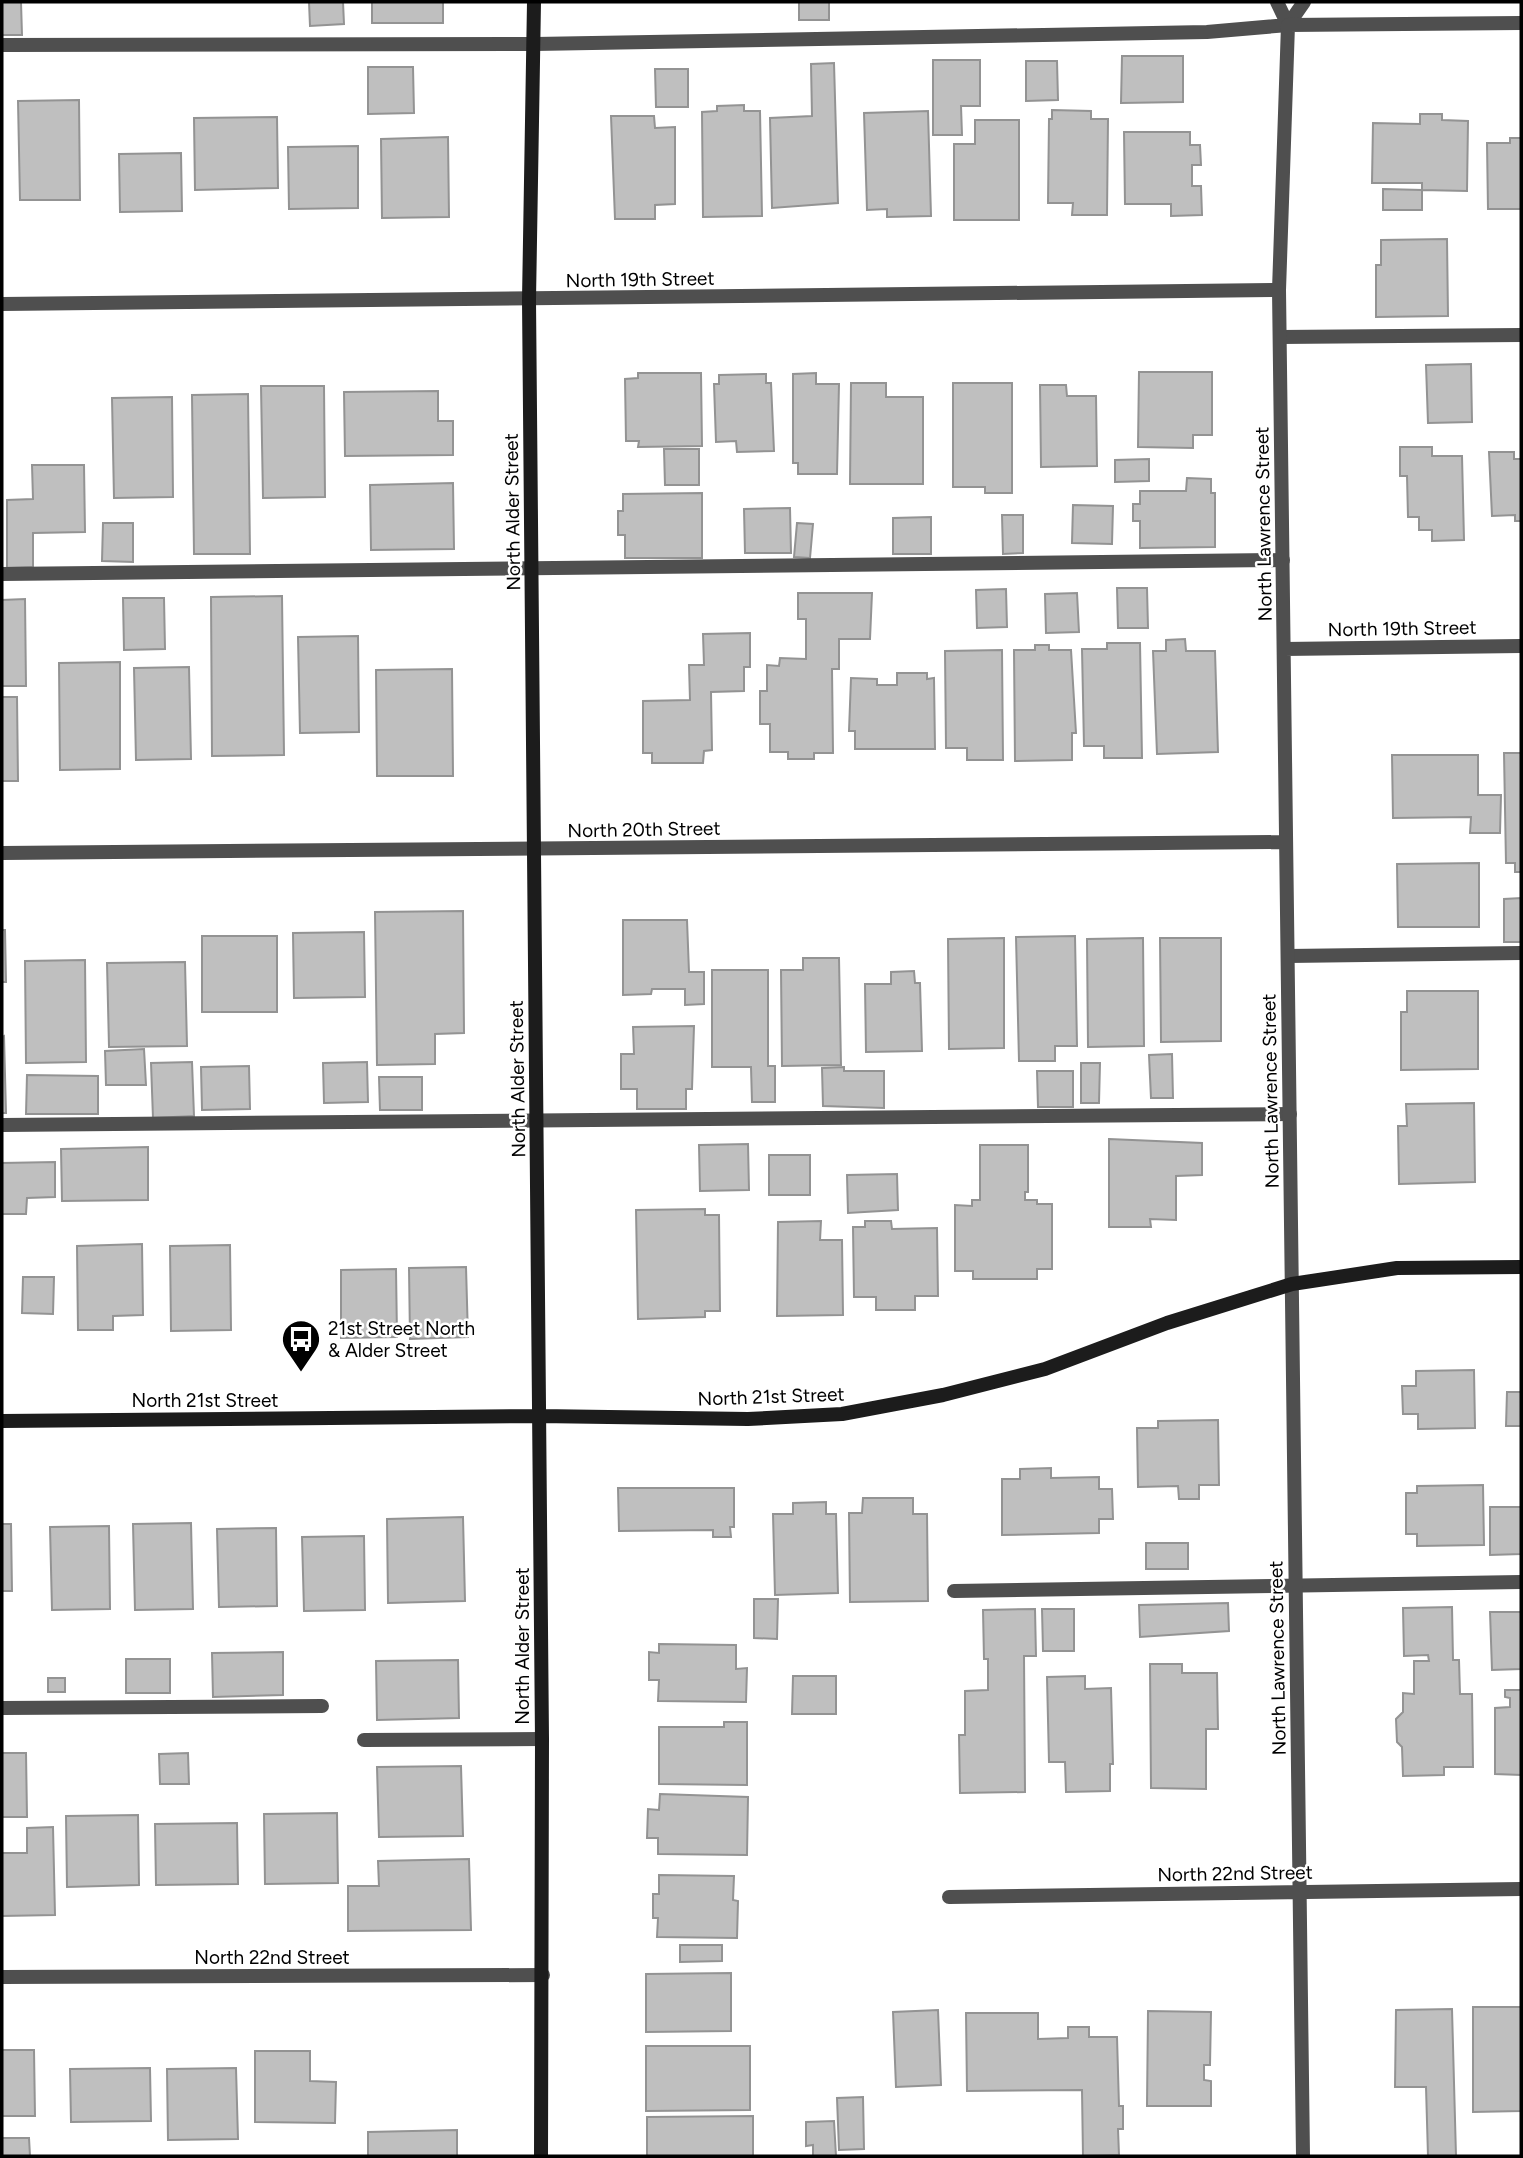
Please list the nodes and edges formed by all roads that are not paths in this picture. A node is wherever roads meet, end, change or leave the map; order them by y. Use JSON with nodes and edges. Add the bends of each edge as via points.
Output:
{"nodes":[{"id":1,"x":534,"y":2,"type":"edge"},
{"id":2,"x":1278,"y":2,"type":"edge"},
{"id":3,"x":1304,"y":2,"type":"edge"},
{"id":4,"x":1521,"y":23,"type":"edge"},
{"id":5,"x":1288,"y":24,"type":"junction"},
{"id":6,"x":535,"y":44,"type":"junction"},
{"id":7,"x":2,"y":45,"type":"edge"},
{"id":8,"x":1279,"y":290,"type":"junction"},
{"id":9,"x":530,"y":300,"type":"junction"},
{"id":10,"x":2,"y":304,"type":"edge"},
{"id":11,"x":1521,"y":335,"type":"edge"},
{"id":12,"x":1280,"y":337,"type":"junction"},
{"id":13,"x":1283,"y":560,"type":"junction"},
{"id":14,"x":532,"y":568,"type":"junction"},
{"id":15,"x":2,"y":574,"type":"edge"},
{"id":16,"x":1521,"y":646,"type":"edge"},
{"id":17,"x":1284,"y":649,"type":"junction"},
{"id":18,"x":1286,"y":842,"type":"junction"},
{"id":19,"x":534,"y":850,"type":"junction"},
{"id":20,"x":2,"y":853,"type":"edge"},
{"id":21,"x":1521,"y":953,"type":"edge"},
{"id":22,"x":1288,"y":956,"type":"junction"},
{"id":23,"x":1290,"y":1114,"type":"junction"},
{"id":24,"x":537,"y":1120,"type":"junction"},
{"id":25,"x":2,"y":1125,"type":"edge"},
{"id":26,"x":1521,"y":1267,"type":"edge"},
{"id":27,"x":1292,"y":1284,"type":"junction"},
{"id":28,"x":539,"y":1416,"type":"junction"},
{"id":29,"x":2,"y":1421,"type":"edge"},
{"id":30,"x":1521,"y":1582,"type":"edge"},
{"id":31,"x":1296,"y":1586,"type":"junction"},
{"id":32,"x":954,"y":1591,"type":"dead end"},
{"id":33,"x":322,"y":1706,"type":"dead end"},
{"id":34,"x":2,"y":1708,"type":"edge"},
{"id":35,"x":542,"y":1739,"type":"junction"},
{"id":36,"x":364,"y":1740,"type":"dead end"},
{"id":37,"x":1521,"y":1889,"type":"edge"},
{"id":38,"x":1300,"y":1891,"type":"junction"},
{"id":39,"x":949,"y":1897,"type":"dead end"},
{"id":40,"x":543,"y":1975,"type":"junction"},
{"id":41,"x":2,"y":1977,"type":"edge"},
{"id":42,"x":541,"y":2156,"type":"edge"},
{"id":43,"x":1303,"y":2156,"type":"edge"}],
"edges":[{"from":1,"to":6,"type":"street","name":"North Alder Street"},
{"from":2,"to":5,"type":"street"},
{"from":3,"to":5,"type":"street"},
{"from":4,"to":5,"type":"street"},
{"from":5,"to":6,"type":"street","via":[[1208,32]]},
{"from":5,"to":8,"type":"street","name":"North Lawrence Street"},
{"from":6,"to":7,"type":"street"},
{"from":6,"to":9,"type":"street","name":"North Alder Street"},
{"from":8,"to":9,"type":"street","name":"North 19th Street"},
{"from":8,"to":12,"type":"street","name":"North Lawrence Street"},
{"from":9,"to":10,"type":"street","name":"North 19th Street"},
{"from":9,"to":14,"type":"street","name":"North Alder Street"},
{"from":11,"to":12,"type":"street"},
{"from":12,"to":13,"type":"street","name":"North Lawrence Street"},
{"from":13,"to":14,"type":"street"},
{"from":13,"to":17,"type":"street","name":"North Lawrence Street"},
{"from":14,"to":15,"type":"street"},
{"from":14,"to":19,"type":"street","name":"North Alder Street"},
{"from":16,"to":17,"type":"street","name":"North 19th Street"},
{"from":17,"to":18,"type":"street","name":"North Lawrence Street"},
{"from":18,"to":19,"type":"street","name":"North 20th Street"},
{"from":18,"to":22,"type":"street","name":"North Lawrence Street"},
{"from":19,"to":20,"type":"street","name":"North 20th Street"},
{"from":19,"to":24,"type":"street","name":"North Alder Street"},
{"from":21,"to":22,"type":"street"},
{"from":22,"to":23,"type":"street","name":"North Lawrence Street"},
{"from":23,"to":24,"type":"street"},
{"from":23,"to":27,"type":"street","name":"North Lawrence Street"},
{"from":24,"to":25,"type":"street"},
{"from":24,"to":28,"type":"street","name":"North Alder Street"},
{"from":26,"to":27,"type":"street","name":"North 21st Street","via":[[1397,1268]]},
{"from":27,"to":28,"type":"street","name":"North 21st Street","via":[[1167,1323],[1045,1369],[842,1415],[748,1419]]},
{"from":27,"to":31,"type":"street","name":"North Lawrence Street"},
{"from":28,"to":29,"type":"street","name":"North 21st Street"},
{"from":28,"to":35,"type":"street","name":"North Alder Street"},
{"from":30,"to":31,"type":"street"},
{"from":31,"to":32,"type":"street"},
{"from":31,"to":38,"type":"street","name":"North Lawrence Street"},
{"from":33,"to":34,"type":"street"},
{"from":35,"to":36,"type":"street"},
{"from":35,"to":40,"type":"street","name":"North Alder Street"},
{"from":37,"to":38,"type":"street","name":"North 22nd Street"},
{"from":38,"to":39,"type":"street","name":"North 22nd Street"},
{"from":38,"to":43,"type":"street","name":"North Lawrence Street"},
{"from":40,"to":41,"type":"street","name":"North 22nd Street"},
{"from":40,"to":42,"type":"street","name":"North Alder Street"}]}
